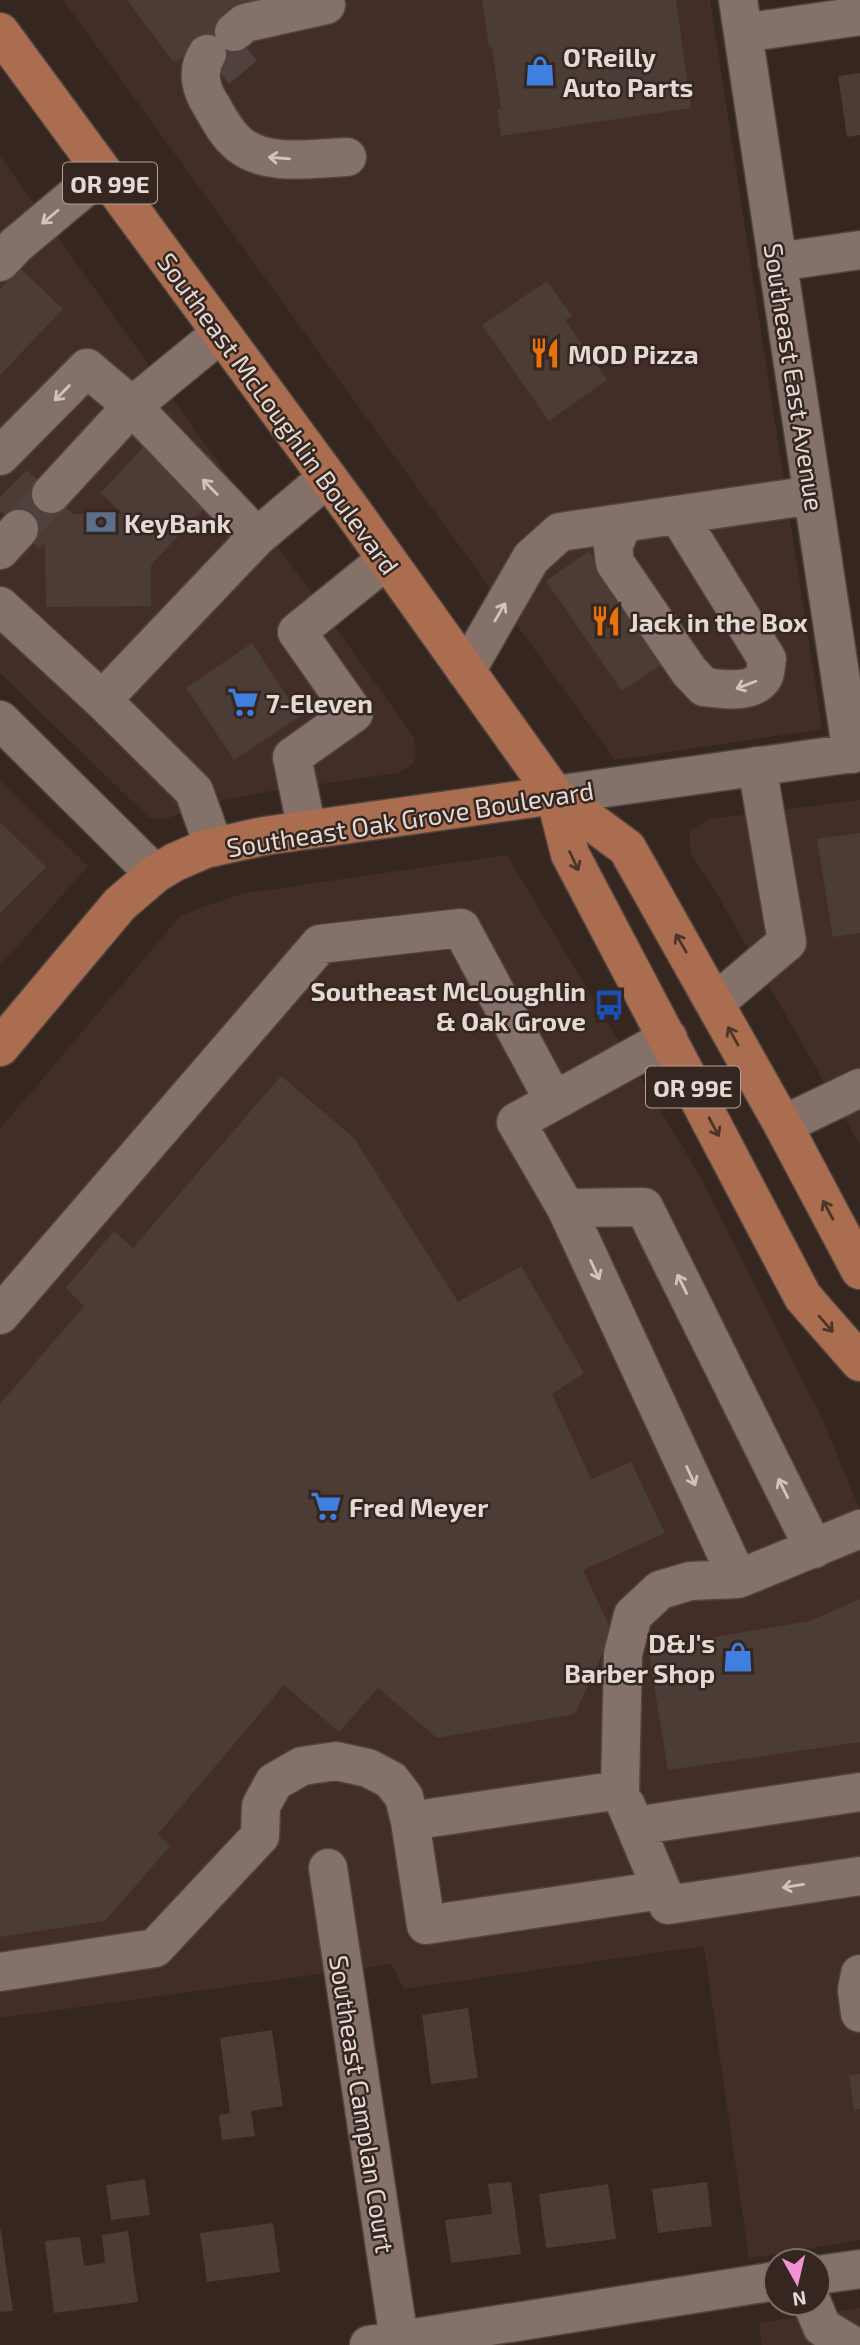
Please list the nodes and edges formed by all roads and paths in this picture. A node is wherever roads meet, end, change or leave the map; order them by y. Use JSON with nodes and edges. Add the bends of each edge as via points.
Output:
{"nodes":[{"id":1,"x":326,"y":5,"type":"dead end"},
{"id":2,"x":740,"y":16,"type":"edge"},
{"id":3,"x":860,"y":16,"type":"edge"},
{"id":4,"x":0,"y":32,"type":"edge"},
{"id":5,"x":346,"y":158,"type":"dead end"},
{"id":6,"x":102,"y":173,"type":"junction"},
{"id":7,"x":860,"y":250,"type":"edge"},
{"id":8,"x":0,"y":262,"type":"edge"},
{"id":9,"x":777,"y":262,"type":"junction"},
{"id":10,"x":221,"y":333,"type":"junction"},
{"id":11,"x":132,"y":405,"type":"junction"},
{"id":12,"x":0,"y":456,"type":"edge"},
{"id":13,"x":327,"y":478,"type":"junction"},
{"id":14,"x":51,"y":494,"type":"tunnel mouth"},
{"id":15,"x":813,"y":495,"type":"junction"},
{"id":16,"x":678,"y":515,"type":"junction"},
{"id":17,"x":623,"y":523,"type":"junction"},
{"id":18,"x":257,"y":537,"type":"junction"},
{"id":19,"x":386,"y":560,"type":"junction"},
{"id":20,"x":0,"y":606,"type":"edge"},
{"id":21,"x":846,"y":622,"type":"edge"},
{"id":22,"x":466,"y":671,"type":"junction"},
{"id":23,"x":102,"y":700,"type":"junction"},
{"id":24,"x":7,"y":741,"type":"edge"},
{"id":25,"x":856,"y":753,"type":"edge"},
{"id":26,"x":757,"y":766,"type":"junction"},
{"id":27,"x":555,"y":795,"type":"junction"},
{"id":28,"x":307,"y":830,"type":"junction"},
{"id":29,"x":214,"y":847,"type":"junction"},
{"id":30,"x":155,"y":874,"type":"junction"},
{"id":31,"x":715,"y":1003,"type":"junction"},
{"id":32,"x":668,"y":1038,"type":"junction"},
{"id":33,"x":0,"y":1046,"type":"edge"},
{"id":34,"x":860,"y":1088,"type":"edge"},
{"id":35,"x":554,"y":1101,"type":"junction"},
{"id":36,"x":783,"y":1125,"type":"junction"},
{"id":37,"x":566,"y":1208,"type":"junction"},
{"id":38,"x":860,"y":1270,"type":"edge"},
{"id":39,"x":0,"y":1315,"type":"edge"},
{"id":40,"x":860,"y":1362,"type":"edge"},
{"id":41,"x":860,"y":1529,"type":"edge"},
{"id":42,"x":814,"y":1549,"type":"junction"},
{"id":43,"x":738,"y":1578,"type":"junction"},
{"id":44,"x":620,"y":1790,"type":"junction"},
{"id":45,"x":860,"y":1792,"type":"edge"},
{"id":46,"x":410,"y":1821,"type":"junction"},
{"id":47,"x":635,"y":1826,"type":"junction"},
{"id":48,"x":328,"y":1868,"type":"dead end"},
{"id":49,"x":860,"y":1876,"type":"edge"},
{"id":50,"x":665,"y":1898,"type":"junction"},
{"id":51,"x":0,"y":1972,"type":"edge"},
{"id":52,"x":860,"y":1974,"type":"edge"},
{"id":53,"x":860,"y":2014,"type":"edge"},
{"id":54,"x":860,"y":2269,"type":"edge"},
{"id":55,"x":832,"y":2273,"type":"edge"},
{"id":56,"x":762,"y":2283,"type":"edge"},
{"id":57,"x":818,"y":2317,"type":"edge"},
{"id":58,"x":384,"y":2343,"type":"edge"},
{"id":59,"x":852,"y":2345,"type":"edge"}],
"edges":[{"from":5,"to":1,"type":"street","one_way":true,"via":[[272,159],[242,147],[204,94],[228,50]]},
{"from":2,"to":3,"type":"street"},
{"from":2,"to":9,"type":"street","name":"Southeast East Avenue"},
{"from":4,"to":6,"type":"main road","name":"Southeast McLoughlin Boulevard","number":"OR 99E"},
{"from":6,"to":8,"type":"street","one_way":true},
{"from":6,"to":10,"type":"main road","name":"Southeast McLoughlin Boulevard","number":"OR 99E"},
{"from":7,"to":9,"type":"street"},
{"from":9,"to":15,"type":"street","name":"Southeast East Avenue"},
{"from":10,"to":11,"type":"street"},
{"from":10,"to":13,"type":"main road","name":"Southeast McLoughlin Boulevard","number":"OR 99E"},
{"from":11,"to":12,"type":"street","one_way":true,"via":[[86,368]]},
{"from":11,"to":14,"type":"street"},
{"from":18,"to":11,"type":"street","one_way":true},
{"from":13,"to":18,"type":"street"},
{"from":13,"to":19,"type":"main road","name":"Southeast McLoughlin Boulevard","number":"OR 99E"},
{"from":15,"to":16,"type":"street"},
{"from":15,"to":21,"type":"street","name":"Southeast East Avenue"},
{"from":16,"to":17,"type":"street"},
{"from":16,"to":17,"type":"street","one_way":true,"via":[[766,659],[764,676],[753,685],[732,690],[704,687],[689,671],[615,563],[613,547]]},
{"from":22,"to":17,"type":"street","one_way":true,"via":[[531,558],[560,532]]},
{"from":18,"to":23,"type":"street"},
{"from":19,"to":22,"type":"main road","name":"Southeast McLoughlin Boulevard","number":"OR 99E"},
{"from":19,"to":28,"type":"street","via":[[297,632],[354,713],[292,757]]},
{"from":20,"to":23,"type":"street"},
{"from":21,"to":25,"type":"street","name":"Southeast East Avenue"},
{"from":22,"to":27,"type":"main road","name":"Southeast McLoughlin Boulevard","number":"OR 99E"},
{"from":23,"to":29,"type":"street","via":[[194,791]]},
{"from":24,"to":30,"type":"street"},
{"from":25,"to":26,"type":"street","name":"Southeast Oak Grove Boulevard"},
{"from":26,"to":27,"type":"street","name":"Southeast Oak Grove Boulevard"},
{"from":26,"to":31,"type":"street","via":[[787,942]]},
{"from":27,"to":28,"type":"main road","name":"Southeast Oak Grove Boulevard"},
{"from":31,"to":27,"type":"main road","name":"Southeast McLoughlin Boulevard","number":"OR 99E","one_way":true,"via":[[627,848]]},
{"from":27,"to":32,"type":"main road","name":"Southeast McLoughlin Boulevard","number":"OR 99E","one_way":true,"via":[[570,854]]},
{"from":28,"to":29,"type":"main road","name":"Southeast Oak Grove Boulevard"},
{"from":29,"to":30,"type":"main road","name":"Southeast Oak Grove Boulevard"},
{"from":30,"to":33,"type":"main road","name":"Southeast Oak Grove Boulevard","via":[[120,904]]},
{"from":36,"to":31,"type":"main road","name":"Southeast McLoughlin Boulevard","number":"OR 99E","one_way":true},
{"from":32,"to":35,"type":"street"},
{"from":32,"to":40,"type":"main road","name":"Southeast McLoughlin Boulevard","number":"OR 99E","one_way":true,"via":[[803,1297]]},
{"from":34,"to":36,"type":"street"},
{"from":35,"to":37,"type":"street","via":[[516,1122]]},
{"from":35,"to":39,"type":"street","via":[[461,928],[320,944]]},
{"from":38,"to":36,"type":"main road","name":"Southeast McLoughlin Boulevard","number":"OR 99E","one_way":true},
{"from":42,"to":37,"type":"street","one_way":true,"via":[[644,1207]]},
{"from":37,"to":43,"type":"street","one_way":true},
{"from":41,"to":42,"type":"street"},
{"from":42,"to":43,"type":"street"},
{"from":43,"to":44,"type":"street","via":[[690,1581],[660,1590],[633,1615],[623,1654]]},
{"from":44,"to":46,"type":"street"},
{"from":44,"to":47,"type":"street"},
{"from":45,"to":47,"type":"street"},
{"from":46,"to":50,"type":"street","via":[[426,1925]]},
{"from":46,"to":51,"type":"street","via":[[404,1797],[391,1780],[368,1768],[336,1761],[302,1766],[274,1782],[261,1806],[260,1836],[156,1948]]},
{"from":47,"to":50,"type":"street"},
{"from":48,"to":58,"type":"street","name":"Southeast Camplan Court"},
{"from":49,"to":50,"type":"street","one_way":true},
{"from":52,"to":53,"type":"street"},
{"from":54,"to":55,"type":"street"},
{"from":56,"to":58,"type":"street"},
{"from":57,"to":59,"type":"street","via":[[822,2327]]}]}
